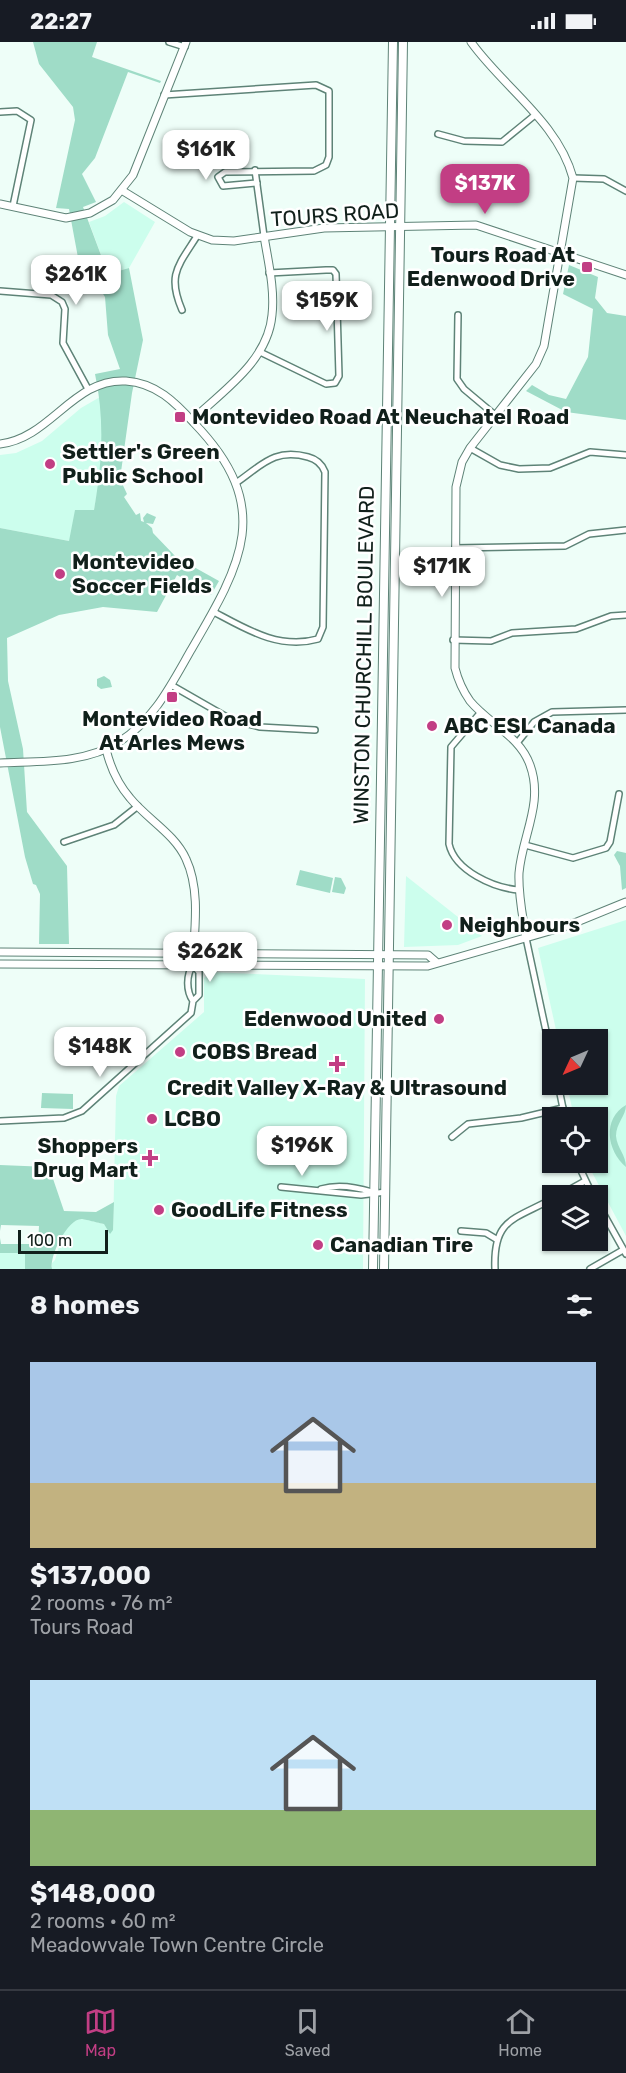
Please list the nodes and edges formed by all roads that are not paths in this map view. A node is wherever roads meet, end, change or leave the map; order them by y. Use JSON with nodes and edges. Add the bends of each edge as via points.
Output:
{"nodes":[{"id":1,"x":169,"y":42,"type":"edge"},
{"id":2,"x":393,"y":42,"type":"edge"},
{"id":3,"x":404,"y":42,"type":"edge"},
{"id":4,"x":471,"y":42,"type":"edge"},
{"id":5,"x":185,"y":44,"type":"edge"},
{"id":6,"x":164,"y":95,"type":"junction"},
{"id":7,"x":0,"y":112,"type":"edge"},
{"id":8,"x":535,"y":115,"type":"junction"},
{"id":9,"x":438,"y":134,"type":"dead end"},
{"id":10,"x":255,"y":170,"type":"junction"},
{"id":11,"x":573,"y":178,"type":"junction"},
{"id":12,"x":257,"y":183,"type":"junction"},
{"id":13,"x":123,"y":191,"type":"junction"},
{"id":14,"x":626,"y":191,"type":"edge"},
{"id":15,"x":0,"y":204,"type":"edge"},
{"id":16,"x":13,"y":206,"type":"junction"},
{"id":17,"x":389,"y":226,"type":"junction"},
{"id":18,"x":400,"y":226,"type":"junction"},
{"id":19,"x":197,"y":236,"type":"junction"},
{"id":20,"x":264,"y":236,"type":"junction"},
{"id":21,"x":561,"y":255,"type":"junction"},
{"id":22,"x":269,"y":273,"type":"junction"},
{"id":23,"x":626,"y":275,"type":"edge"},
{"id":24,"x":0,"y":291,"type":"edge"},
{"id":25,"x":182,"y":310,"type":"dead end"},
{"id":26,"x":458,"y":315,"type":"dead end"},
{"id":27,"x":260,"y":352,"type":"junction"},
{"id":28,"x":88,"y":389,"type":"junction"},
{"id":29,"x":495,"y":416,"type":"junction"},
{"id":30,"x":192,"y":420,"type":"junction"},
{"id":31,"x":0,"y":444,"type":"edge"},
{"id":32,"x":470,"y":448,"type":"junction"},
{"id":33,"x":626,"y":455,"type":"edge"},
{"id":34,"x":236,"y":483,"type":"junction"},
{"id":35,"x":626,"y":530,"type":"edge"},
{"id":36,"x":455,"y":548,"type":"junction"},
{"id":37,"x":214,"y":612,"type":"junction"},
{"id":38,"x":626,"y":615,"type":"edge"},
{"id":39,"x":453,"y":640,"type":"junction"},
{"id":40,"x":171,"y":685,"type":"junction"},
{"id":41,"x":626,"y":710,"type":"edge"},
{"id":42,"x":481,"y":712,"type":"junction"},
{"id":43,"x":315,"y":730,"type":"dead end"},
{"id":44,"x":517,"y":742,"type":"junction"},
{"id":45,"x":106,"y":749,"type":"junction"},
{"id":46,"x":0,"y":763,"type":"edge"},
{"id":47,"x":619,"y":794,"type":"dead end"},
{"id":48,"x":138,"y":806,"type":"junction"},
{"id":49,"x":64,"y":842,"type":"dead end"},
{"id":50,"x":525,"y":845,"type":"junction"},
{"id":51,"x":519,"y":890,"type":"junction"},
{"id":52,"x":626,"y":903,"type":"edge"},
{"id":53,"x":526,"y":938,"type":"junction"},
{"id":54,"x":0,"y":952,"type":"edge"},
{"id":55,"x":194,"y":954,"type":"junction"},
{"id":56,"x":378,"y":956,"type":"junction"},
{"id":57,"x":389,"y":956,"type":"junction"},
{"id":58,"x":436,"y":962,"type":"junction"},
{"id":59,"x":0,"y":964,"type":"edge"},
{"id":60,"x":193,"y":964,"type":"junction"},
{"id":61,"x":377,"y":967,"type":"junction"},
{"id":62,"x":388,"y":967,"type":"junction"},
{"id":63,"x":193,"y":1001,"type":"junction"},
{"id":64,"x":546,"y":1029,"type":"edge"},
{"id":65,"x":542,"y":1113,"type":"edge"},
{"id":66,"x":0,"y":1121,"type":"edge"},
{"id":67,"x":452,"y":1137,"type":"dead end"},
{"id":68,"x":582,"y":1173,"type":"edge"},
{"id":69,"x":585,"y":1181,"type":"junction"},
{"id":70,"x":578,"y":1185,"type":"edge"},
{"id":71,"x":587,"y":1185,"type":"edge"},
{"id":72,"x":281,"y":1187,"type":"dead end"},
{"id":73,"x":386,"y":1192,"type":"junction"},
{"id":74,"x":374,"y":1193,"type":"junction"},
{"id":75,"x":542,"y":1204,"type":"edge"},
{"id":76,"x":608,"y":1222,"type":"edge"},
{"id":77,"x":461,"y":1231,"type":"dead end"},
{"id":78,"x":496,"y":1239,"type":"junction"},
{"id":79,"x":625,"y":1252,"type":"edge"},
{"id":80,"x":373,"y":1269,"type":"edge"},
{"id":81,"x":384,"y":1269,"type":"edge"},
{"id":82,"x":495,"y":1269,"type":"edge"},
{"id":83,"x":590,"y":1269,"type":"edge"}],
"edges":[{"from":1,"to":5,"type":"street"},
{"from":2,"to":17,"type":"main road","name":"WINSTON CHURCHILL BOULEVARD"},
{"from":3,"to":18,"type":"main road","name":"WINSTON CHURCHILL BOULEVARD"},
{"from":4,"to":8,"type":"street"},
{"from":5,"to":6,"type":"street"},
{"from":6,"to":10,"type":"street","via":[[316,85],[329,91],[326,165],[314,171]]},
{"from":6,"to":13,"type":"street","via":[[134,175]]},
{"from":7,"to":16,"type":"street","via":[[17,111],[31,120]]},
{"from":8,"to":9,"type":"street","via":[[502,142],[464,141]]},
{"from":8,"to":11,"type":"street","via":[[561,147]]},
{"from":10,"to":12,"type":"street"},
{"from":10,"to":12,"type":"street","via":[[225,172],[218,180],[226,186]]},
{"from":11,"to":14,"type":"street","via":[[604,178]]},
{"from":11,"to":21,"type":"street"},
{"from":12,"to":20,"type":"street"},
{"from":13,"to":16,"type":"street","via":[[104,207],[75,217],[51,216]]},
{"from":13,"to":19,"type":"street","name":"TOURS ROAD"},
{"from":15,"to":16,"type":"street"},
{"from":17,"to":18,"type":"street","name":"TOURS ROAD"},
{"from":17,"to":20,"type":"street","name":"TOURS ROAD","via":[[300,230]]},
{"from":17,"to":56,"type":"main road","name":"WINSTON CHURCHILL BOULEVARD"},
{"from":18,"to":21,"type":"street","name":"TOURS ROAD","via":[[476,225]]},
{"from":18,"to":57,"type":"main road","name":"WINSTON CHURCHILL BOULEVARD"},
{"from":19,"to":20,"type":"street","name":"TOURS ROAD","via":[[224,242]]},
{"from":19,"to":25,"type":"street","via":[[174,278],[174,292]]},
{"from":20,"to":22,"type":"street"},
{"from":21,"to":23,"type":"street","name":"TOURS ROAD"},
{"from":21,"to":29,"type":"street","via":[[544,346],[536,364]]},
{"from":22,"to":27,"type":"street","via":[[273,313]]},
{"from":22,"to":27,"type":"street","via":[[333,270],[336,274],[337,380],[326,384]]},
{"from":24,"to":28,"type":"street","via":[[51,295],[62,302],[63,343]]},
{"from":26,"to":29,"type":"street","via":[[457,379]]},
{"from":27,"to":30,"type":"street"},
{"from":28,"to":30,"type":"street","via":[[113,382],[144,384],[168,397]]},
{"from":28,"to":31,"type":"street","via":[[33,434]]},
{"from":29,"to":32,"type":"street"},
{"from":30,"to":34,"type":"street","via":[[220,452]]},
{"from":32,"to":33,"type":"street","via":[[501,465],[519,469],[550,468],[590,452]]},
{"from":32,"to":36,"type":"street","via":[[456,487]]},
{"from":34,"to":37,"type":"street","via":[[243,540],[233,575]]},
{"from":34,"to":37,"type":"street","via":[[280,454],[294,453],[322,465],[323,627],[318,639],[310,641],[267,639]]},
{"from":35,"to":36,"type":"street","via":[[589,534],[565,546]]},
{"from":36,"to":39,"type":"street"},
{"from":37,"to":40,"type":"street"},
{"from":38,"to":39,"type":"street","via":[[610,616],[576,629],[512,633],[491,641]]},
{"from":39,"to":42,"type":"street","via":[[454,668],[460,684]]},
{"from":40,"to":43,"type":"street","via":[[232,720],[260,727]]},
{"from":40,"to":45,"type":"street","via":[[143,724]]},
{"from":41,"to":44,"type":"street","via":[[552,712],[534,722]]},
{"from":42,"to":44,"type":"street"},
{"from":42,"to":51,"type":"street","via":[[451,747],[450,849],[477,878]]},
{"from":44,"to":50,"type":"street","via":[[527,757],[535,788],[534,812]]},
{"from":45,"to":46,"type":"street","via":[[65,760]]},
{"from":45,"to":48,"type":"street","via":[[121,786]]},
{"from":47,"to":50,"type":"street","via":[[606,848],[573,858]]},
{"from":48,"to":49,"type":"street","via":[[114,825]]},
{"from":48,"to":55,"type":"street","via":[[178,845],[188,861],[195,892]]},
{"from":50,"to":51,"type":"street"},
{"from":51,"to":53,"type":"street"},
{"from":52,"to":53,"type":"street"},
{"from":53,"to":58,"type":"street"},
{"from":53,"to":64,"type":"street"},
{"from":54,"to":55,"type":"street"},
{"from":55,"to":56,"type":"street"},
{"from":55,"to":60,"type":"street"},
{"from":56,"to":57,"type":"street"},
{"from":56,"to":61,"type":"main road","name":"WINSTON CHURCHILL BOULEVARD"},
{"from":57,"to":58,"type":"street","via":[[428,956]]},
{"from":57,"to":62,"type":"main road","name":"WINSTON CHURCHILL BOULEVARD"},
{"from":58,"to":62,"type":"street","via":[[428,966]]},
{"from":59,"to":60,"type":"street"},
{"from":60,"to":61,"type":"street"},
{"from":60,"to":63,"type":"street","via":[[188,972]]},
{"from":60,"to":63,"type":"street","via":[[199,972],[199,995]]},
{"from":61,"to":62,"type":"street"},
{"from":61,"to":74,"type":"main road","name":"WINSTON CHURCHILL BOULEVARD"},
{"from":62,"to":73,"type":"main road","name":"WINSTON CHURCHILL BOULEVARD"},
{"from":63,"to":66,"type":"street","via":[[191,1013],[78,1114],[64,1119]]},
{"from":65,"to":67,"type":"street","via":[[468,1124]]},
{"from":68,"to":69,"type":"street"},
{"from":69,"to":70,"type":"street"},
{"from":69,"to":71,"type":"street"},
{"from":72,"to":74,"type":"street","via":[[340,1194]]},
{"from":73,"to":74,"type":"street"},
{"from":73,"to":81,"type":"main road","name":"WINSTON CHURCHILL BOULEVARD"},
{"from":74,"to":80,"type":"main road","name":"WINSTON CHURCHILL BOULEVARD"},
{"from":75,"to":78,"type":"street","via":[[512,1221]]},
{"from":76,"to":79,"type":"street"},
{"from":77,"to":78,"type":"street","via":[[486,1233]]},
{"from":78,"to":82,"type":"street"},
{"from":79,"to":83,"type":"street"}]}
